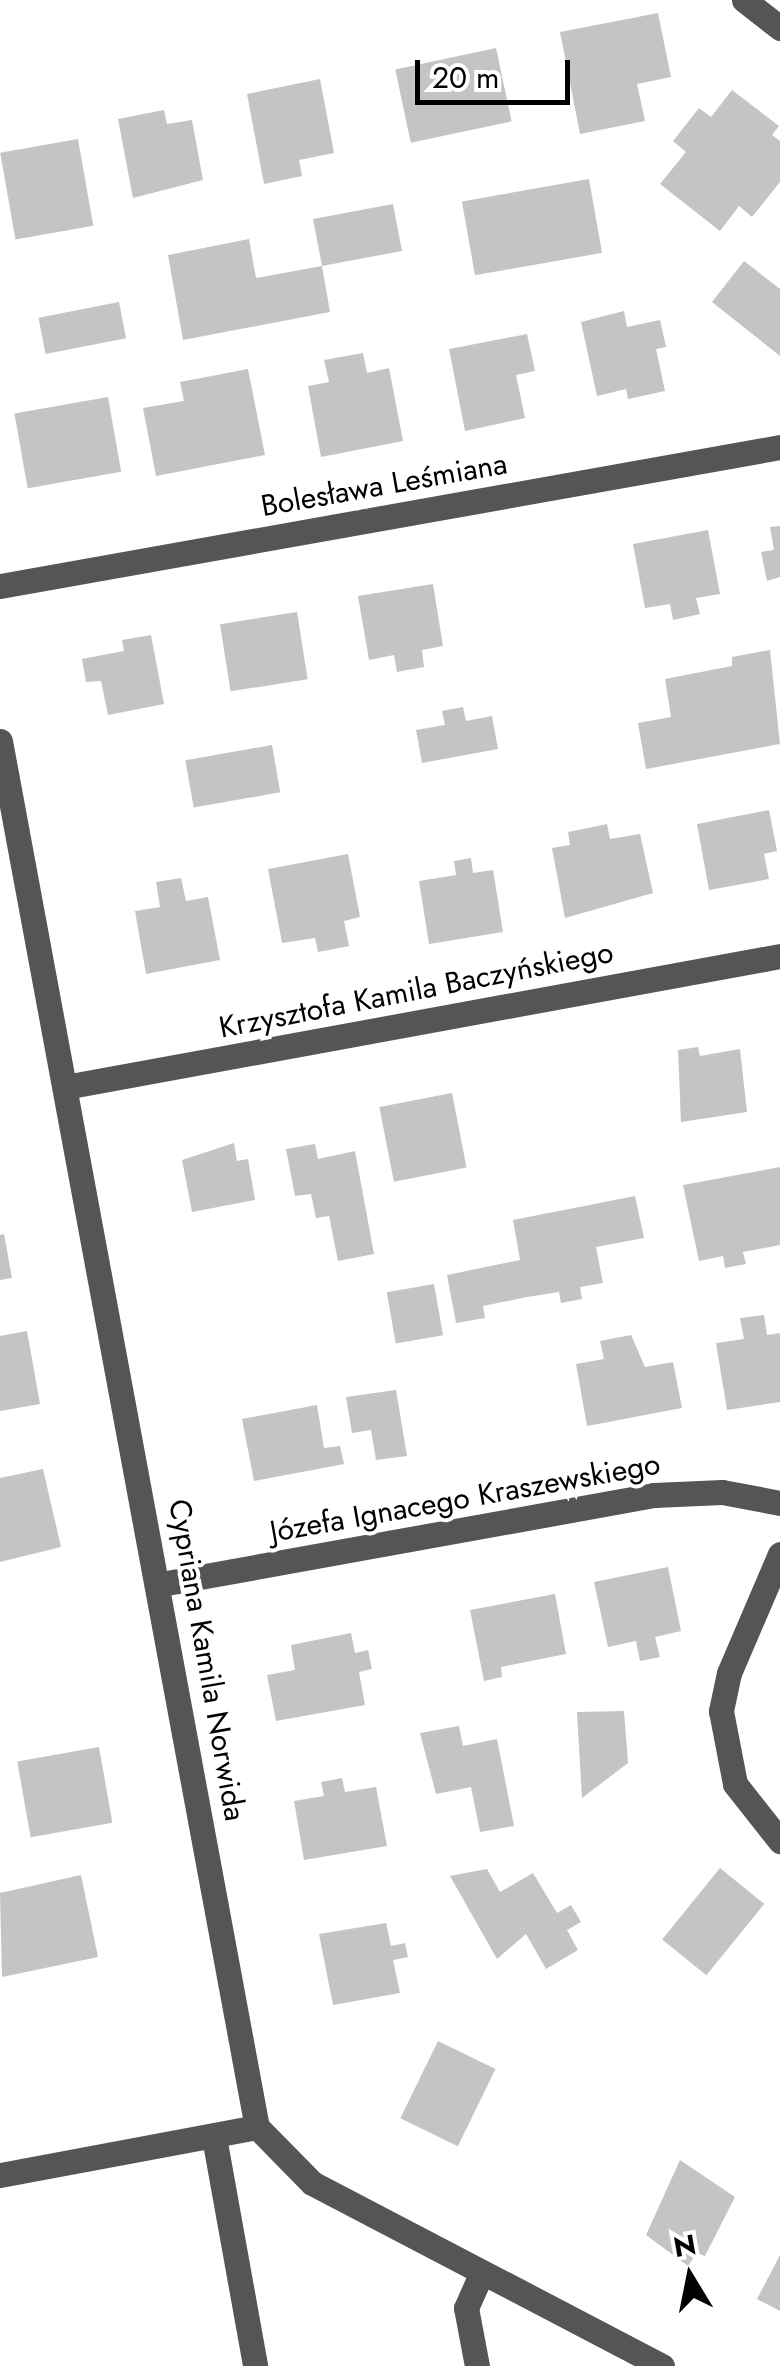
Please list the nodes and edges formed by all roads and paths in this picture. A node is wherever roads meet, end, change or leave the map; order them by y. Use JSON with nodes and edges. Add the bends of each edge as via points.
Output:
{"nodes":[{"id":1,"x":744,"y":0,"type":"edge"},
{"id":2,"x":780,"y":28,"type":"edge"},
{"id":3,"x":780,"y":447,"type":"edge"},
{"id":4,"x":0,"y":586,"type":"edge"},
{"id":5,"x":0,"y":741,"type":"edge"},
{"id":6,"x":780,"y":956,"type":"edge"},
{"id":7,"x":64,"y":1087,"type":"junction"},
{"id":8,"x":780,"y":1503,"type":"edge"},
{"id":9,"x":780,"y":1554,"type":"edge"},
{"id":10,"x":161,"y":1584,"type":"junction"},
{"id":11,"x":780,"y":1841,"type":"edge"},
{"id":12,"x":258,"y":2127,"type":"junction"},
{"id":13,"x":214,"y":2137,"type":"junction"},
{"id":14,"x":0,"y":2176,"type":"edge"},
{"id":15,"x":481,"y":2275,"type":"junction"},
{"id":16,"x":254,"y":2366,"type":"edge"},
{"id":17,"x":477,"y":2366,"type":"edge"},
{"id":18,"x":662,"y":2366,"type":"edge"}],
"edges":[{"from":1,"to":2,"type":"street"},
{"from":3,"to":4,"type":"street","name":"Bolesława Leśmiana"},
{"from":5,"to":7,"type":"street","name":"Cypriana Kamila Norwida"},
{"from":6,"to":7,"type":"street","name":"Krzysztofa Kamila Baczyńskiego"},
{"from":7,"to":10,"type":"street","name":"Cypriana Kamila Norwida"},
{"from":8,"to":10,"type":"street","name":"Józefa Ignacego Kraszewskiego","via":[[722,1492],[654,1495]]},
{"from":9,"to":11,"type":"street","via":[[729,1674],[721,1711],[734,1784]]},
{"from":10,"to":12,"type":"street","name":"Cypriana Kamila Norwida"},
{"from":12,"to":13,"type":"street"},
{"from":12,"to":15,"type":"street","via":[[312,2183]]},
{"from":13,"to":14,"type":"street"},
{"from":13,"to":16,"type":"street"},
{"from":15,"to":17,"type":"street","via":[[466,2308]]},
{"from":15,"to":18,"type":"street"}]}
